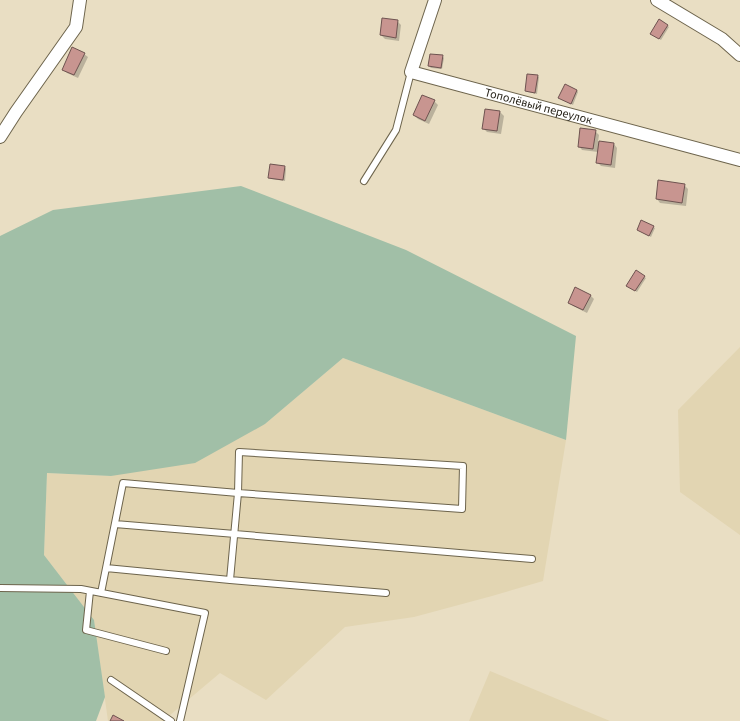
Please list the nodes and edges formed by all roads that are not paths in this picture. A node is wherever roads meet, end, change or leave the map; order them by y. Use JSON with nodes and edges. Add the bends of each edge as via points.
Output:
{"nodes":[{"id":1,"x":80,"y":0,"type":"edge"},
{"id":2,"x":435,"y":0,"type":"edge"},
{"id":3,"x":657,"y":0,"type":"edge"},
{"id":4,"x":740,"y":55,"type":"edge"},
{"id":5,"x":411,"y":72,"type":"junction"},
{"id":6,"x":0,"y":137,"type":"edge"},
{"id":7,"x":740,"y":160,"type":"edge"},
{"id":8,"x":364,"y":181,"type":"dead end"},
{"id":9,"x":238,"y":493,"type":"junction"},
{"id":10,"x":115,"y":524,"type":"junction"},
{"id":11,"x":234,"y":534,"type":"junction"},
{"id":12,"x":532,"y":560,"type":"dead end"},
{"id":13,"x":106,"y":568,"type":"junction"},
{"id":14,"x":230,"y":580,"type":"junction"},
{"id":15,"x":0,"y":588,"type":"edge"},
{"id":16,"x":90,"y":591,"type":"junction"},
{"id":17,"x":101,"y":593,"type":"junction"},
{"id":18,"x":386,"y":593,"type":"dead end"},
{"id":19,"x":166,"y":651,"type":"dead end"},
{"id":20,"x":111,"y":680,"type":"dead end"},
{"id":21,"x":171,"y":721,"type":"edge"},
{"id":22,"x":180,"y":721,"type":"edge"}],
"edges":[{"from":1,"to":6,"type":"street","via":[[76,27]]},
{"from":2,"to":5,"type":"street"},
{"from":3,"to":4,"type":"street","via":[[722,39]]},
{"from":5,"to":7,"type":"street","name":"Тополёвый переулок"},
{"from":5,"to":8,"type":"lane","via":[[396,130]]},
{"from":9,"to":9,"type":"lane","via":[[239,452],[463,466],[462,509]]},
{"from":9,"to":10,"type":"lane","via":[[123,483]]},
{"from":9,"to":11,"type":"lane"},
{"from":10,"to":11,"type":"lane"},
{"from":10,"to":13,"type":"lane"},
{"from":11,"to":12,"type":"lane"},
{"from":11,"to":14,"type":"lane"},
{"from":13,"to":14,"type":"lane"},
{"from":13,"to":17,"type":"lane"},
{"from":14,"to":18,"type":"lane"},
{"from":15,"to":16,"type":"lane"},
{"from":16,"to":17,"type":"lane"},
{"from":16,"to":19,"type":"lane","via":[[86,630]]},
{"from":17,"to":22,"type":"lane","via":[[205,613]]},
{"from":20,"to":21,"type":"lane"}]}
